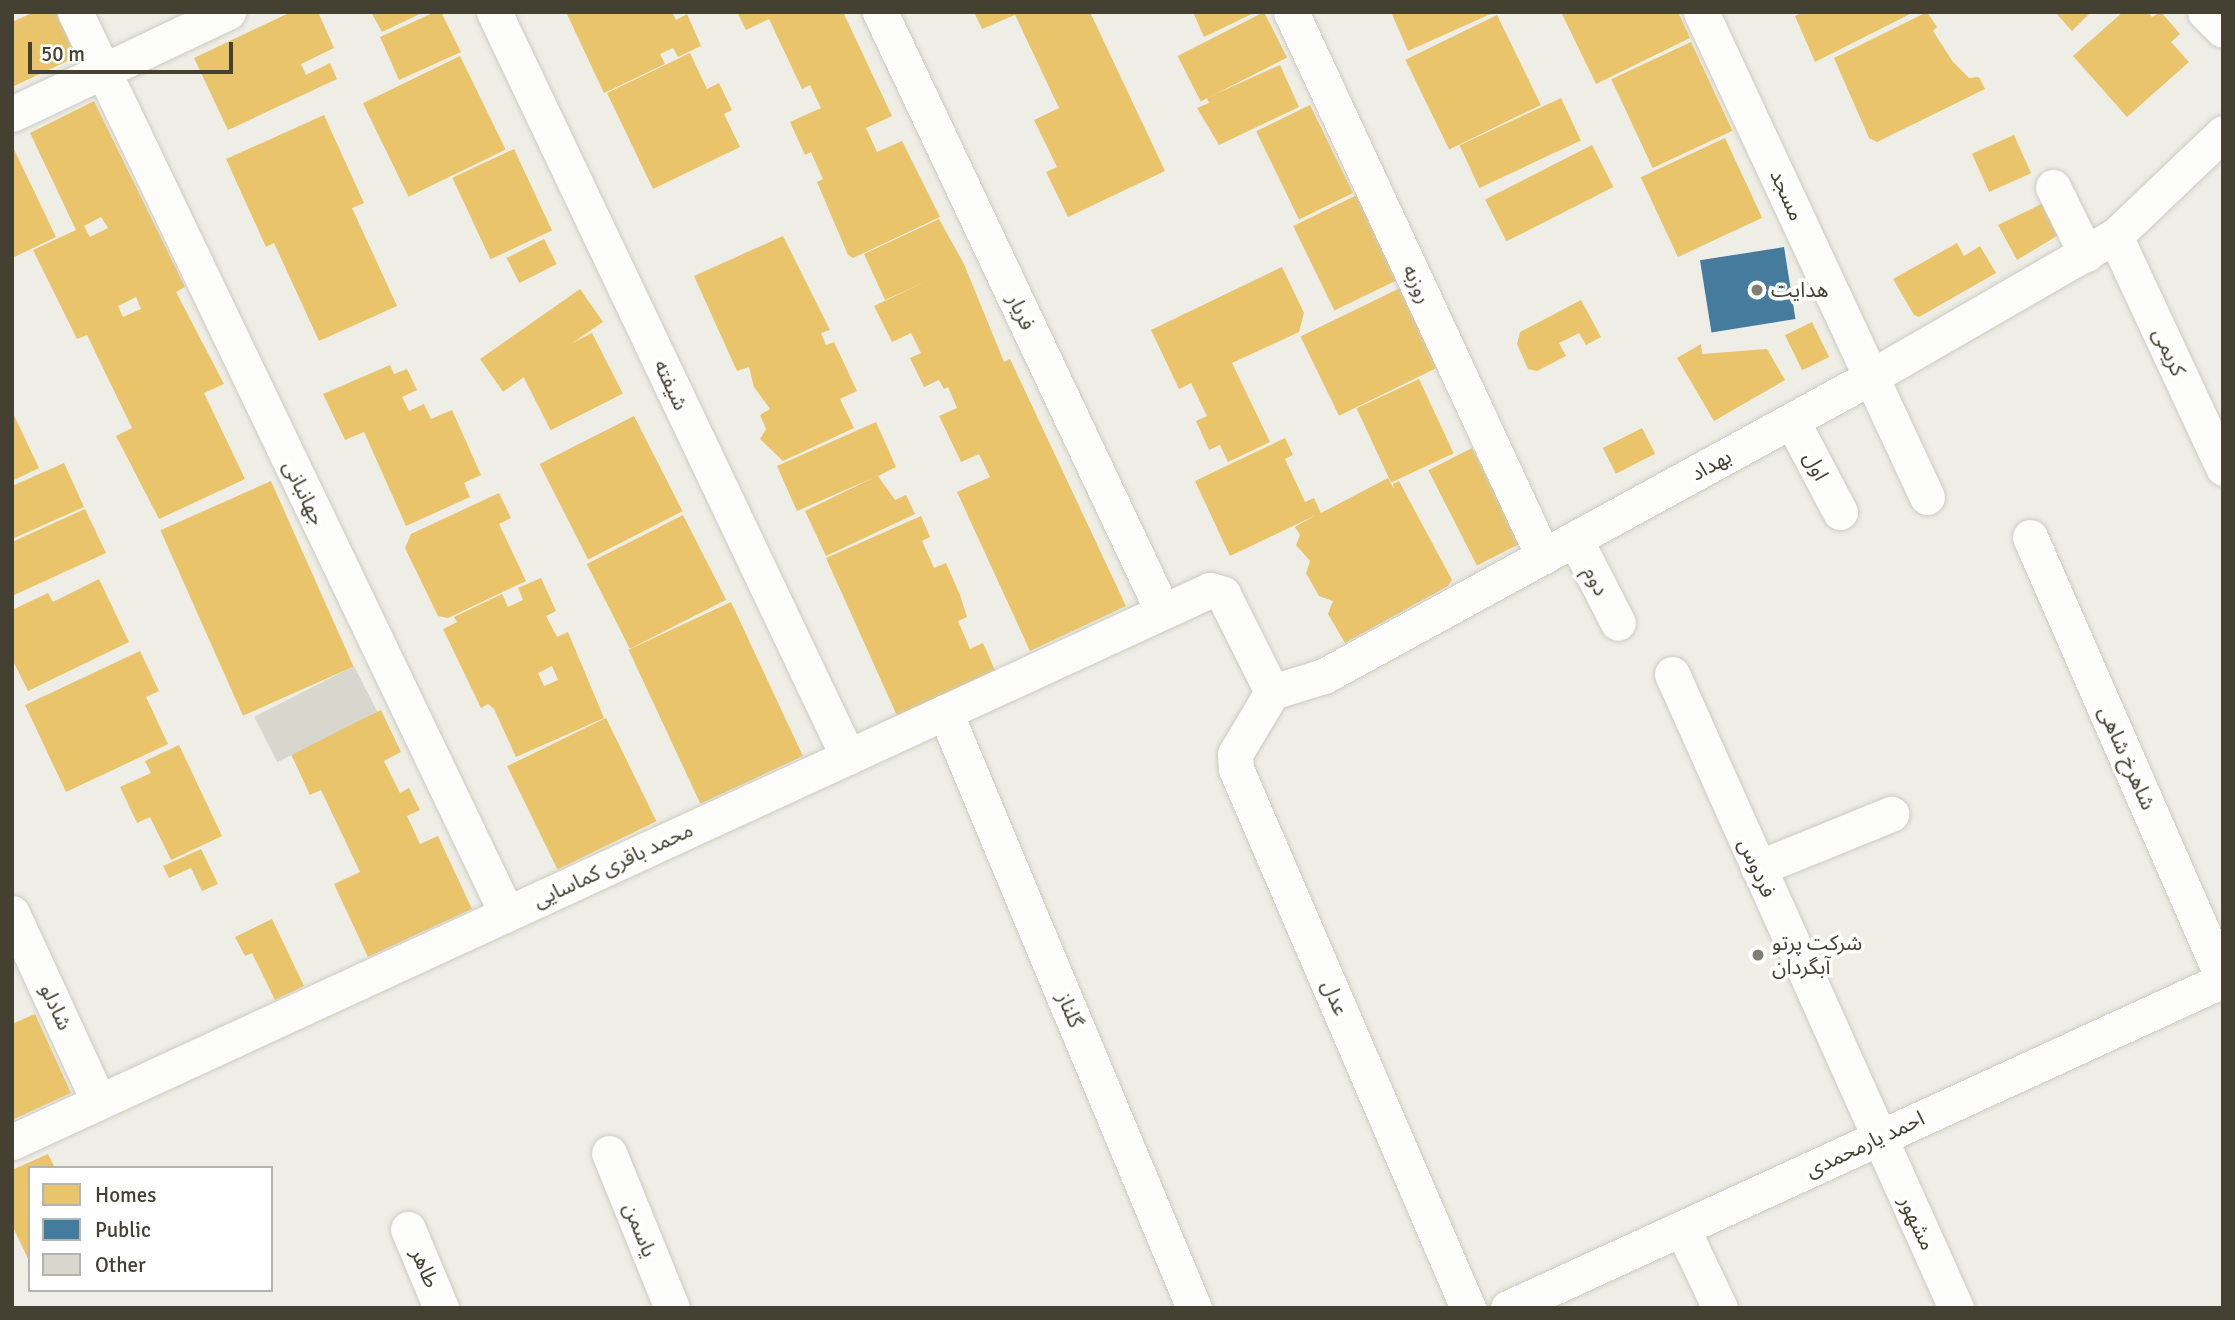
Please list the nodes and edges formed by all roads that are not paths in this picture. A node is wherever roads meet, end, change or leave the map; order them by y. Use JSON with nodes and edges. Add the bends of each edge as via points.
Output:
{"nodes":[{"id":1,"x":75,"y":12,"type":"edge"},
{"id":2,"x":228,"y":12,"type":"edge"},
{"id":3,"x":494,"y":12,"type":"edge"},
{"id":4,"x":880,"y":12,"type":"edge"},
{"id":5,"x":1292,"y":12,"type":"edge"},
{"id":6,"x":1701,"y":12,"type":"edge"},
{"id":7,"x":2205,"y":12,"type":"edge"},
{"id":8,"x":2223,"y":30,"type":"edge"},
{"id":9,"x":102,"y":72,"type":"junction"},
{"id":10,"x":12,"y":114,"type":"edge"},
{"id":11,"x":2223,"y":133,"type":"edge"},
{"id":12,"x":2053,"y":187,"type":"dead end"},
{"id":13,"x":2115,"y":236,"type":"junction"},
{"id":14,"x":2086,"y":254,"type":"junction"},
{"id":15,"x":1869,"y":378,"type":"junction"},
{"id":16,"x":1792,"y":421,"type":"junction"},
{"id":17,"x":2223,"y":468,"type":"edge"},
{"id":18,"x":1927,"y":497,"type":"dead end"},
{"id":19,"x":1840,"y":512,"type":"dead end"},
{"id":20,"x":2030,"y":537,"type":"dead end"},
{"id":21,"x":1575,"y":539,"type":"junction"},
{"id":22,"x":1544,"y":556,"type":"junction"},
{"id":23,"x":1163,"y":612,"type":"junction"},
{"id":24,"x":1618,"y":623,"type":"dead end"},
{"id":25,"x":1672,"y":674,"type":"dead end"},
{"id":26,"x":1272,"y":692,"type":"junction"},
{"id":27,"x":945,"y":712,"type":"junction"},
{"id":28,"x":848,"y":757,"type":"junction"},
{"id":29,"x":1891,"y":814,"type":"dead end"},
{"id":30,"x":1758,"y":868,"type":"junction"},
{"id":31,"x":12,"y":913,"type":"edge"},
{"id":32,"x":507,"y":914,"type":"junction"},
{"id":33,"x":2223,"y":980,"type":"edge"},
{"id":34,"x":99,"y":1102,"type":"junction"},
{"id":35,"x":1877,"y":1139,"type":"junction"},
{"id":36,"x":12,"y":1142,"type":"edge"},
{"id":37,"x":608,"y":1153,"type":"dead end"},
{"id":38,"x":1682,"y":1228,"type":"junction"},
{"id":39,"x":408,"y":1229,"type":"dead end"},
{"id":40,"x":441,"y":1308,"type":"edge"},
{"id":41,"x":673,"y":1308,"type":"edge"},
{"id":42,"x":1194,"y":1308,"type":"edge"},
{"id":43,"x":1468,"y":1308,"type":"edge"},
{"id":44,"x":1507,"y":1308,"type":"edge"},
{"id":45,"x":1720,"y":1308,"type":"edge"},
{"id":46,"x":1956,"y":1308,"type":"edge"}],
"edges":[{"from":1,"to":9,"type":"street","name":"جهانبانی"},
{"from":2,"to":9,"type":"street"},
{"from":3,"to":28,"type":"street","name":"شیفته"},
{"from":4,"to":23,"type":"street","name":"فریار"},
{"from":5,"to":22,"type":"street","name":"روزبه"},
{"from":6,"to":15,"type":"street","name":"مسجد"},
{"from":7,"to":8,"type":"street"},
{"from":9,"to":10,"type":"street"},
{"from":9,"to":32,"type":"street","name":"جهانبانی"},
{"from":11,"to":13,"type":"street","name":"بهداد"},
{"from":12,"to":14,"type":"street"},
{"from":13,"to":14,"type":"street","name":"بهداد"},
{"from":13,"to":17,"type":"street","name":"کریمی"},
{"from":14,"to":15,"type":"street","name":"بهداد"},
{"from":15,"to":16,"type":"street","name":"بهداد"},
{"from":15,"to":18,"type":"street","name":"مسجد"},
{"from":16,"to":19,"type":"street","name":"اول"},
{"from":16,"to":21,"type":"street","name":"بهداد"},
{"from":20,"to":33,"type":"street","name":"شاهرخ شاهی"},
{"from":21,"to":22,"type":"street","name":"بهداد"},
{"from":21,"to":24,"type":"street","name":"دوم"},
{"from":22,"to":26,"type":"street","name":"بهداد","via":[[1324,676]]},
{"from":23,"to":26,"type":"street","name":"محمد باقری کماسایی","via":[[1214,589],[1223,594]]},
{"from":23,"to":27,"type":"street","name":"محمد باقری کماسایی"},
{"from":25,"to":30,"type":"street","name":"فردوس"},
{"from":26,"to":43,"type":"street","name":"عدل","via":[[1235,754],[1236,769]]},
{"from":27,"to":28,"type":"street","name":"محمد باقری کماسایی"},
{"from":27,"to":42,"type":"street","name":"گلناز"},
{"from":28,"to":32,"type":"street","name":"محمد باقری کماسایی"},
{"from":29,"to":30,"type":"street"},
{"from":30,"to":35,"type":"street","name":"فردوس"},
{"from":31,"to":34,"type":"street","name":"شادلو"},
{"from":32,"to":34,"type":"street","name":"محمد باقری کماسایی"},
{"from":33,"to":35,"type":"street","name":"احمد یارمحمدی"},
{"from":34,"to":36,"type":"street","name":"محمد باقری کماسایی"},
{"from":35,"to":38,"type":"street","name":"احمد یارمحمدی"},
{"from":35,"to":46,"type":"street","name":"مشهور"},
{"from":37,"to":41,"type":"street","name":"یاسمن"},
{"from":38,"to":44,"type":"street","name":"احمد یارمحمدی"},
{"from":38,"to":45,"type":"street"},
{"from":39,"to":40,"type":"street","name":"طاهر"}]}
